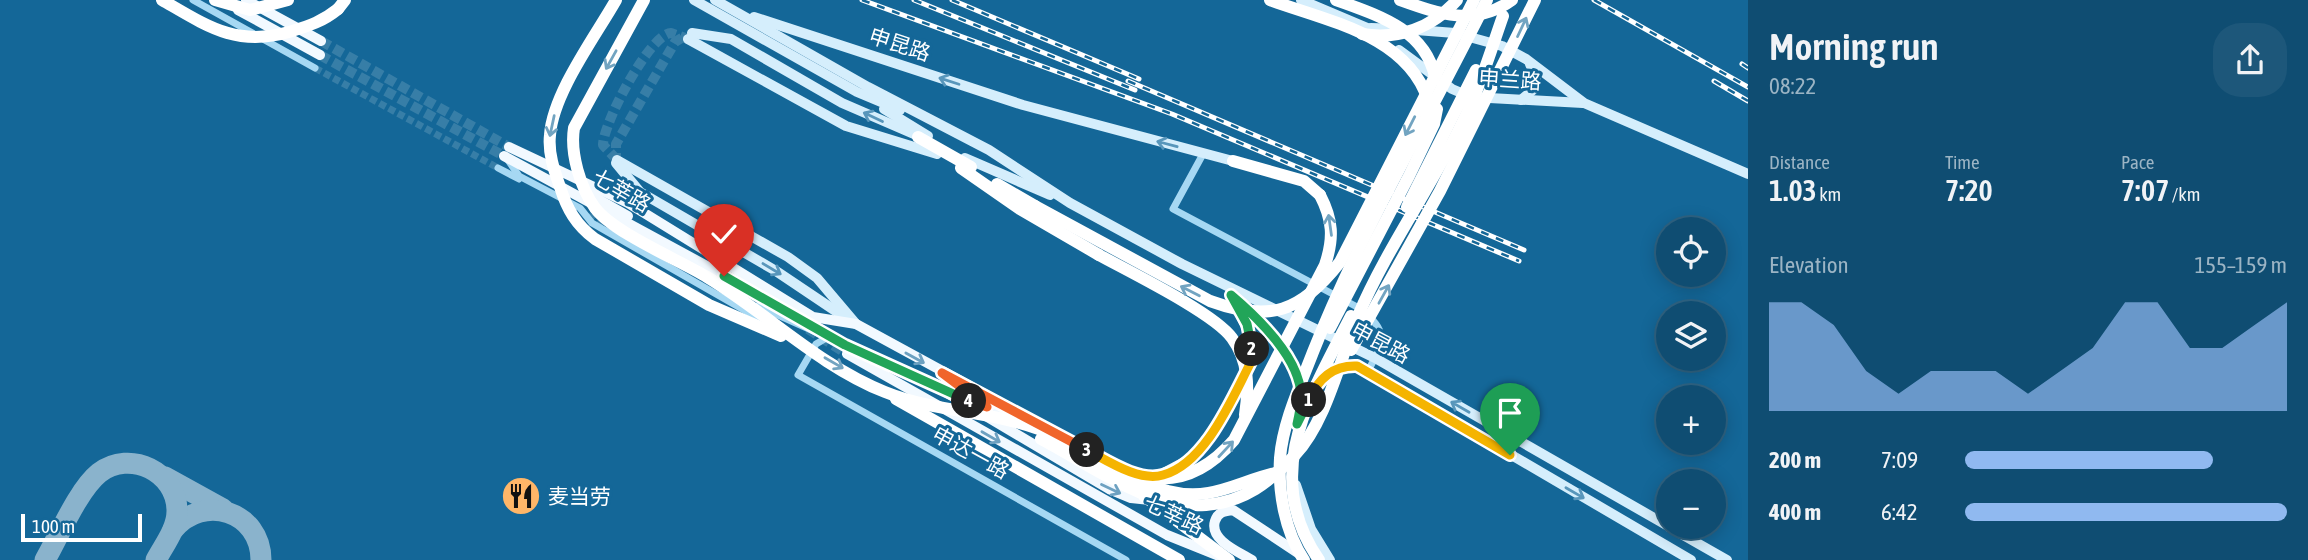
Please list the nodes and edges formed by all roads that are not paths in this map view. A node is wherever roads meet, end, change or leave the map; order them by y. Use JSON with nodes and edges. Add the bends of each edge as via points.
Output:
{"nodes":[{"id":1,"x":162,"y":0,"type":"edge"},
{"id":2,"x":193,"y":0,"type":"edge"},
{"id":3,"x":215,"y":0,"type":"edge"},
{"id":4,"x":220,"y":0,"type":"edge"},
{"id":5,"x":246,"y":0,"type":"edge"},
{"id":6,"x":288,"y":0,"type":"edge"},
{"id":7,"x":345,"y":0,"type":"edge"},
{"id":8,"x":616,"y":0,"type":"edge"},
{"id":9,"x":644,"y":0,"type":"edge"},
{"id":10,"x":694,"y":0,"type":"edge"},
{"id":11,"x":717,"y":0,"type":"edge"},
{"id":12,"x":1270,"y":0,"type":"edge"},
{"id":13,"x":1301,"y":0,"type":"edge"},
{"id":14,"x":1336,"y":0,"type":"edge"},
{"id":15,"x":1355,"y":0,"type":"edge"},
{"id":16,"x":1400,"y":0,"type":"edge"},
{"id":17,"x":1457,"y":0,"type":"edge"},
{"id":18,"x":1474,"y":0,"type":"edge"},
{"id":19,"x":1487,"y":0,"type":"edge"},
{"id":20,"x":1512,"y":0,"type":"edge"},
{"id":21,"x":1535,"y":0,"type":"edge"},
{"id":22,"x":1416,"y":6,"type":"junction"},
{"id":23,"x":1503,"y":16,"type":"junction"},
{"id":24,"x":1390,"y":19,"type":"junction"},
{"id":25,"x":1367,"y":31,"type":"junction"},
{"id":26,"x":1438,"y":31,"type":"junction"},
{"id":27,"x":321,"y":41,"type":"tunnel mouth"},
{"id":28,"x":320,"y":55,"type":"tunnel mouth"},
{"id":29,"x":1526,"y":59,"type":"junction"},
{"id":30,"x":315,"y":68,"type":"tunnel mouth"},
{"id":31,"x":1429,"y":74,"type":"junction"},
{"id":32,"x":857,"y":92,"type":"junction"},
{"id":33,"x":1517,"y":101,"type":"junction"},
{"id":34,"x":1584,"y":103,"type":"junction"},
{"id":35,"x":927,"y":117,"type":"junction"},
{"id":36,"x":918,"y":137,"type":"junction"},
{"id":37,"x":937,"y":142,"type":"junction"},
{"id":38,"x":507,"y":151,"type":"junction"},
{"id":39,"x":1203,"y":154,"type":"junction"},
{"id":40,"x":1233,"y":161,"type":"joint"},
{"id":41,"x":498,"y":168,"type":"tunnel mouth"},
{"id":42,"x":961,"y":168,"type":"junction"},
{"id":43,"x":1748,"y":174,"type":"edge"},
{"id":44,"x":988,"y":179,"type":"junction"},
{"id":45,"x":1420,"y":183,"type":"junction"},
{"id":46,"x":557,"y":199,"type":"dead end"},
{"id":47,"x":1070,"y":203,"type":"junction"},
{"id":48,"x":615,"y":231,"type":"tunnel mouth"},
{"id":49,"x":1182,"y":264,"type":"junction"},
{"id":50,"x":715,"y":267,"type":"dead end"},
{"id":51,"x":733,"y":293,"type":"junction"},
{"id":52,"x":1231,"y":295,"type":"junction"},
{"id":53,"x":727,"y":302,"type":"junction"},
{"id":54,"x":856,"y":324,"type":"junction"},
{"id":55,"x":828,"y":337,"type":"junction"},
{"id":56,"x":846,"y":349,"type":"junction"},
{"id":57,"x":806,"y":351,"type":"junction"},
{"id":58,"x":1375,"y":358,"type":"junction"},
{"id":59,"x":1368,"y":371,"type":"junction"},
{"id":60,"x":942,"y":373,"type":"junction"},
{"id":61,"x":1337,"y":374,"type":"junction"},
{"id":62,"x":1302,"y":382,"type":"junction"},
{"id":63,"x":883,"y":391,"type":"junction"},
{"id":64,"x":947,"y":393,"type":"junction"},
{"id":65,"x":987,"y":407,"type":"junction"},
{"id":66,"x":1244,"y":422,"type":"junction"},
{"id":67,"x":1297,"y":424,"type":"junction"},
{"id":68,"x":1214,"y":431,"type":"junction"},
{"id":69,"x":1041,"y":439,"type":"joint"},
{"id":70,"x":1118,"y":469,"type":"junction"},
{"id":71,"x":1275,"y":473,"type":"junction"},
{"id":72,"x":1136,"y":489,"type":"junction"},
{"id":73,"x":1656,"y":519,"type":"edge"},
{"id":74,"x":1691,"y":539,"type":"edge"},
{"id":75,"x":1126,"y":560,"type":"edge"},
{"id":76,"x":1179,"y":560,"type":"edge"},
{"id":77,"x":1230,"y":560,"type":"edge"},
{"id":78,"x":1252,"y":560,"type":"edge"},
{"id":79,"x":1307,"y":560,"type":"edge"},
{"id":80,"x":1319,"y":560,"type":"edge"},
{"id":81,"x":1329,"y":560,"type":"edge"},
{"id":82,"x":1691,"y":560,"type":"edge"},
{"id":83,"x":1727,"y":560,"type":"edge"}],
"edges":[{"from":1,"to":7,"type":"highway","bridge":true,"via":[[223,33],[257,39],[322,22]]},
{"from":2,"to":30,"type":"street"},
{"from":3,"to":6,"type":"highway","bridge":true,"via":[[250,10]]},
{"from":4,"to":28,"type":"main road"},
{"from":5,"to":27,"type":"main road"},
{"from":8,"to":57,"type":"highway","one_way":true,"bridge":true,"via":[[563,93],[551,126],[554,169],[573,217],[595,239],[709,305]]},
{"from":9,"to":57,"type":"highway","one_way":true,"bridge":true,"via":[[574,128],[576,162],[590,200],[608,220],[708,277]]},
{"from":10,"to":32,"type":"main road","name":"申昆路"},
{"from":11,"to":35,"type":"main road","name":"申昆路"},
{"from":39,"to":11,"type":"main road","name":"申昆路","one_way":true,"via":[[1023,105],[755,18]]},
{"from":12,"to":25,"type":"highway"},
{"from":13,"to":25,"type":"main road","name":"申兰路"},
{"from":14,"to":24,"type":"highway","bridge":true},
{"from":15,"to":24,"type":"highway","bridge":true},
{"from":16,"to":22,"type":"highway","bridge":true},
{"from":17,"to":25,"type":"highway","bridge":true,"via":[[1415,30],[1393,36]]},
{"from":18,"to":22,"type":"highway","bridge":true},
{"from":18,"to":44,"type":"highway","one_way":true,"bridge":true,"via":[[1339,262],[1318,290],[1295,304],[1270,312],[1240,312],[1220,305]]},
{"from":19,"to":62,"type":"highway","bridge":true,"via":[[1335,297]]},
{"from":20,"to":22,"type":"highway","bridge":true,"via":[[1469,17],[1445,16]]},
{"from":20,"to":23,"type":"highway","bridge":true},
{"from":61,"to":21,"type":"highway","one_way":true,"bridge":true,"via":[[1440,191]]},
{"from":23,"to":45,"type":"highway","bridge":true},
{"from":23,"to":61,"type":"highway","bridge":true,"via":[[1469,110],[1359,314]]},
{"from":24,"to":62,"type":"highway","bridge":true,"via":[[1418,41],[1433,67],[1439,94],[1434,124]]},
{"from":25,"to":26,"type":"main road","name":"申兰路"},
{"from":25,"to":31,"type":"main road","name":"申兰路"},
{"from":25,"to":45,"type":"highway","bridge":true,"via":[[1416,72],[1428,98],[1430,145]]},
{"from":26,"to":29,"type":"main road","name":"申兰路","via":[[1478,37]]},
{"from":26,"to":31,"type":"main road","via":[[1422,48],[1422,63]]},
{"from":29,"to":33,"type":"main road","via":[[1536,78],[1534,89]]},
{"from":29,"to":34,"type":"main road","name":"申兰路"},
{"from":31,"to":33,"type":"main road","name":"申兰路","via":[[1471,97]]},
{"from":32,"to":35,"type":"main road","name":"申昆路"},
{"from":32,"to":37,"type":"main road"},
{"from":33,"to":34,"type":"main road","name":"申兰路"},
{"from":34,"to":43,"type":"main road","name":"申兰路"},
{"from":35,"to":47,"type":"main road","name":"申昆路","via":[[989,150]]},
{"from":36,"to":37,"type":"main road","name":"申昆路"},
{"from":36,"to":42,"type":"main road","name":"申昆路","one_way":true,"via":[[842,103],[732,38],[690,36],[846,126],[928,149]]},
{"from":36,"to":44,"type":"highway"},
{"from":37,"to":47,"type":"main road","name":"申昆路","via":[[983,168]]},
{"from":38,"to":50,"type":"main road","name":"七莘路"},
{"from":38,"to":53,"type":"street","via":[[519,176],[580,208],[593,223]]},
{"from":38,"to":54,"type":"main road","via":[[628,203],[813,317]]},
{"from":38,"to":56,"type":"main road","name":"七莘路","via":[[799,316]]},
{"from":39,"to":40,"type":"main road","name":"申昆路"},
{"from":39,"to":58,"type":"street","via":[[1173,209],[1359,308],[1381,333],[1382,346]]},
{"from":66,"to":40,"type":"highway","one_way":true,"bridge":true,"via":[[1333,242],[1330,216],[1320,195],[1304,181]]},
{"from":41,"to":46,"type":"street"},
{"from":42,"to":44,"type":"highway"},
{"from":42,"to":66,"type":"highway","bridge":true,"via":[[1020,209],[1212,319],[1232,336],[1249,387]]},
{"from":45,"to":80,"type":"highway","bridge":true,"via":[[1297,429],[1291,478],[1297,516]]},
{"from":47,"to":49,"type":"main road","name":"申昆路"},
{"from":48,"to":51,"type":"street"},
{"from":49,"to":52,"type":"main road"},
{"from":49,"to":58,"type":"main road","name":"申昆路"},
{"from":51,"to":53,"type":"street"},
{"from":51,"to":55,"type":"street"},
{"from":52,"to":67,"type":"main road","via":[[1274,338],[1292,368],[1301,395]]},
{"from":52,"to":68,"type":"main road","via":[[1253,342],[1251,362]]},
{"from":53,"to":57,"type":"street","via":[[807,339],[811,345]]},
{"from":54,"to":54,"type":"main road","one_way":true,"via":[[817,278],[788,257],[617,162],[640,192],[776,271]]},
{"from":54,"to":60,"type":"main road","one_way":true},
{"from":55,"to":56,"type":"street"},
{"from":55,"to":57,"type":"street"},
{"from":56,"to":64,"type":"street"},
{"from":56,"to":77,"type":"main road","name":"七莘路","one_way":true,"via":[[1167,535]]},
{"from":57,"to":63,"type":"highway","one_way":true,"bridge":true},
{"from":57,"to":75,"type":"street","name":"申达一路","via":[[798,375]]},
{"from":58,"to":59,"type":"street"},
{"from":73,"to":58,"type":"main road","name":"申昆路","one_way":true},
{"from":59,"to":67,"type":"main road","via":[[1344,365],[1326,373]]},
{"from":59,"to":82,"type":"main road","name":"申昆路","one_way":true},
{"from":60,"to":65,"type":"main road"},
{"from":60,"to":68,"type":"main road","via":[[1120,468],[1144,475],[1162,476],[1174,470],[1192,458]]},
{"from":61,"to":71,"type":"highway","bridge":true,"via":[[1297,454]]},
{"from":62,"to":79,"type":"highway","bridge":true,"via":[[1285,428],[1280,458],[1289,529]]},
{"from":63,"to":70,"type":"highway","bridge":true,"via":[[933,407],[1039,429]]},
{"from":63,"to":76,"type":"highway","bridge":true},
{"from":64,"to":65,"type":"main road"},
{"from":64,"to":68,"type":"main road","one_way":true,"via":[[1022,440],[1131,498],[1152,500],[1170,492],[1192,469]]},
{"from":65,"to":69,"type":"main road"},
{"from":70,"to":66,"type":"highway","one_way":true,"bridge":true,"via":[[1150,478],[1199,471],[1219,457]]},
{"from":67,"to":81,"type":"main road","via":[[1292,453],[1297,488],[1311,529]]},
{"from":69,"to":72,"type":"highway","bridge":true},
{"from":70,"to":71,"type":"highway","bridge":true,"via":[[1169,492],[1206,494],[1238,488]]},
{"from":71,"to":72,"type":"highway","bridge":true,"via":[[1268,484],[1245,496],[1205,505],[1168,501]]},
{"from":72,"to":77,"type":"highway","bridge":true},
{"from":74,"to":83,"type":"main road","name":"申昆路"},
{"from":78,"to":79,"type":"main road","name":"七莘路","via":[[1217,538],[1213,527],[1223,511],[1233,510]]}]}
